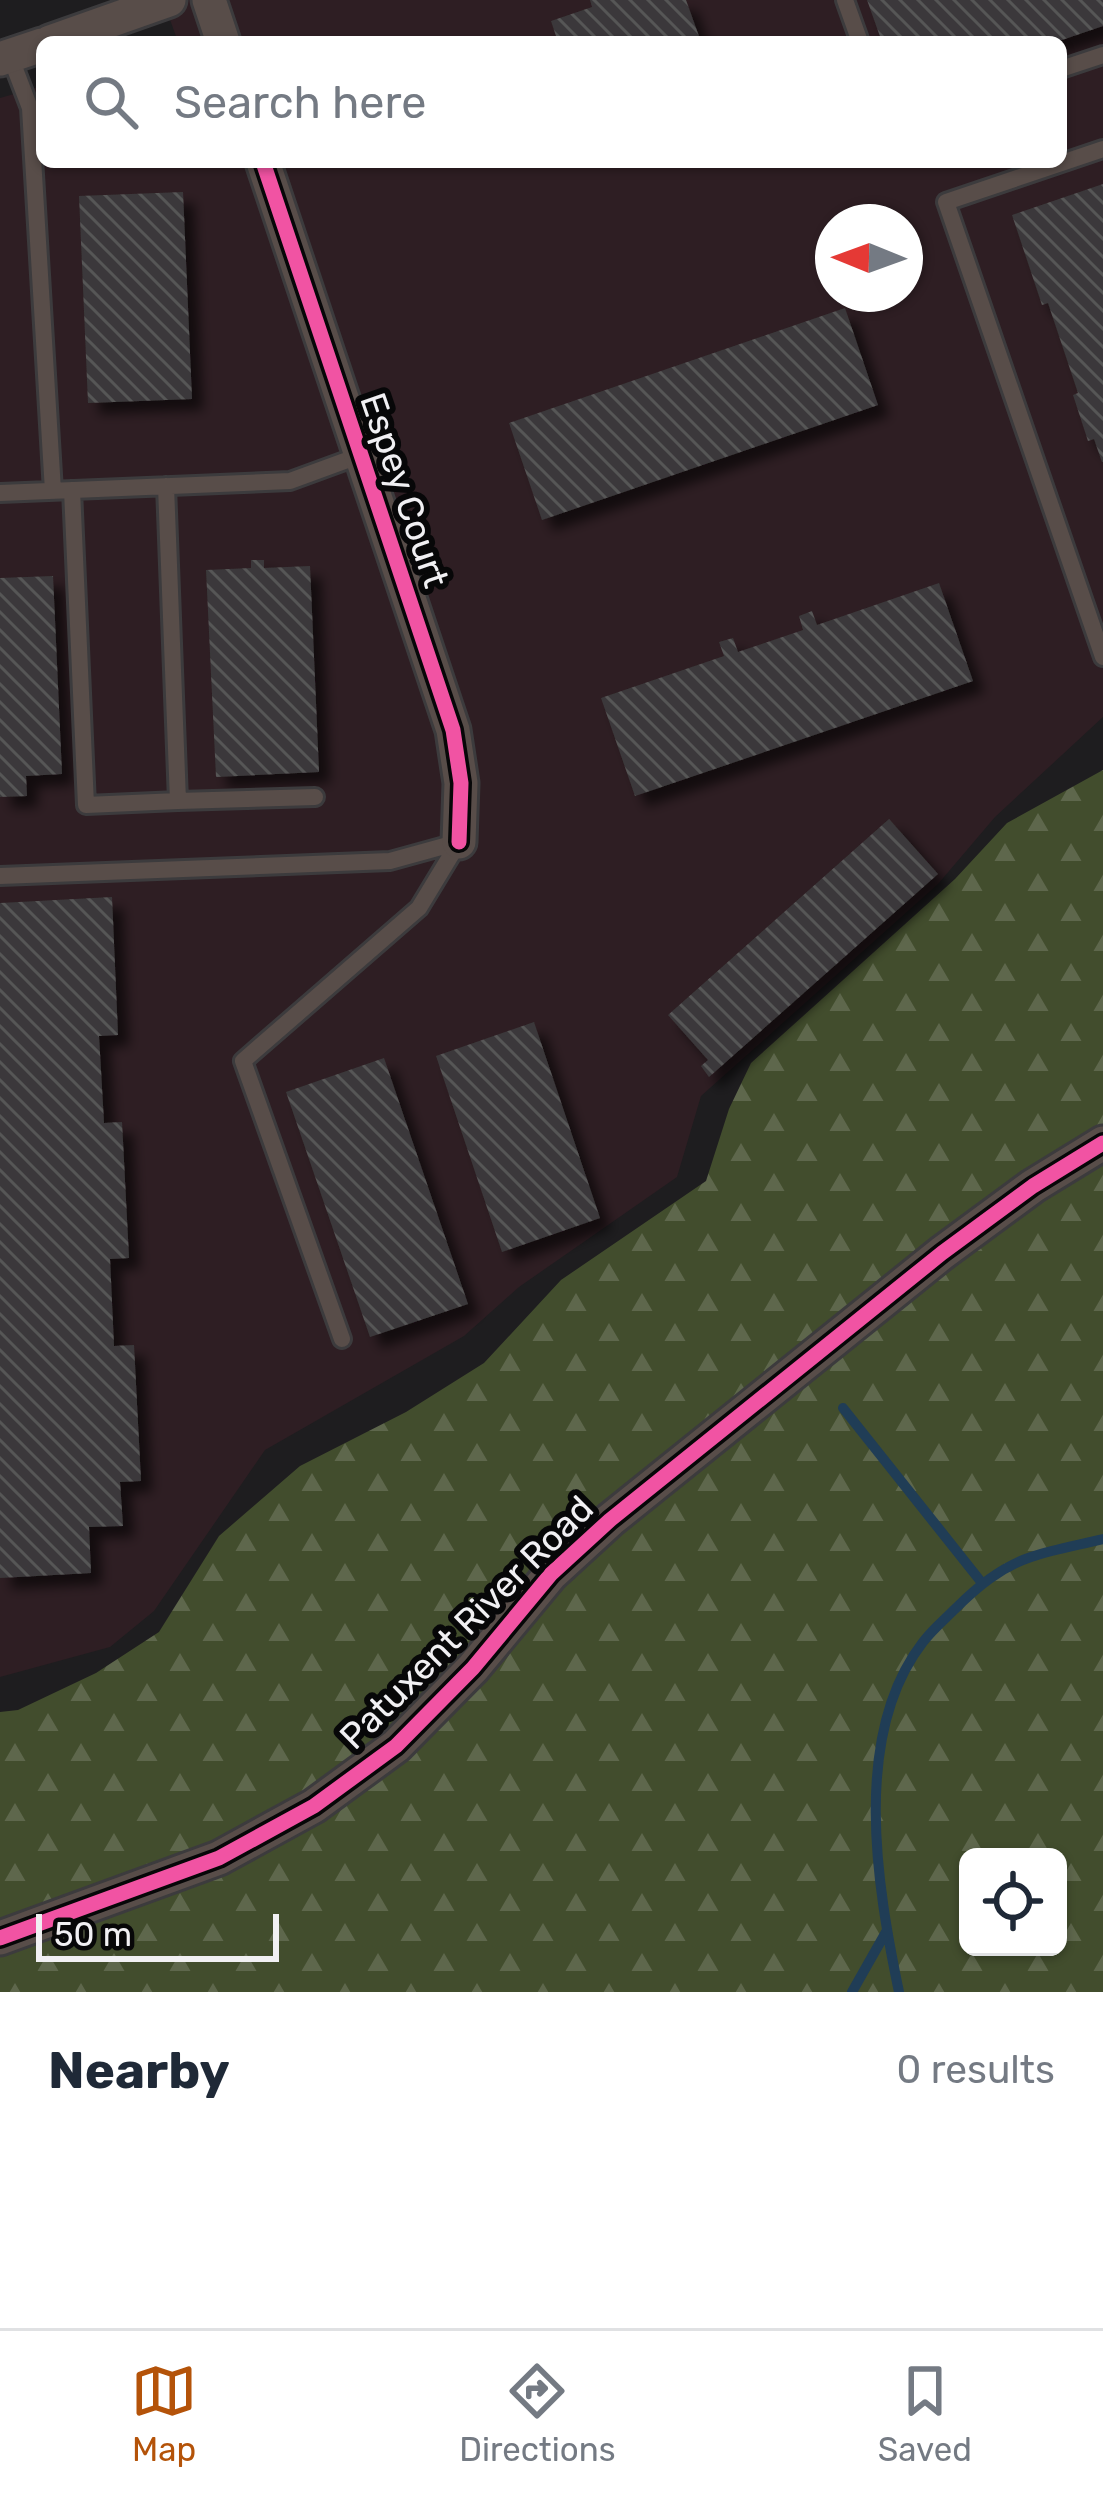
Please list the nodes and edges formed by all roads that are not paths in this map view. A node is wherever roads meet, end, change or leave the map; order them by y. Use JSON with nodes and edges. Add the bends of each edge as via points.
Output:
{"nodes":[{"id":1,"x":169,"y":0,"type":"edge"},
{"id":2,"x":209,"y":0,"type":"edge"},
{"id":3,"x":845,"y":0,"type":"edge"},
{"id":4,"x":66,"y":36,"type":"edge"},
{"id":5,"x":222,"y":36,"type":"edge"},
{"id":6,"x":858,"y":36,"type":"edge"},
{"id":7,"x":26,"y":50,"type":"edge"},
{"id":8,"x":1103,"y":55,"type":"edge"},
{"id":9,"x":1067,"y":67,"type":"edge"},
{"id":10,"x":1103,"y":149,"type":"edge"},
{"id":11,"x":1067,"y":161,"type":"edge"},
{"id":12,"x":36,"y":168,"type":"edge"},
{"id":13,"x":36,"y":168,"type":"edge"},
{"id":14,"x":265,"y":168,"type":"edge"},
{"id":15,"x":1047,"y":168,"type":"edge"},
{"id":16,"x":362,"y":454,"type":"junction"},
{"id":17,"x":166,"y":486,"type":"junction"},
{"id":18,"x":63,"y":490,"type":"junction"},
{"id":19,"x":0,"y":493,"type":"edge"},
{"id":20,"x":1103,"y":657,"type":"edge"},
{"id":21,"x":315,"y":797,"type":"dead end"},
{"id":22,"x":178,"y":801,"type":"junction"},
{"id":23,"x":459,"y":842,"type":"junction"},
{"id":24,"x":0,"y":876,"type":"edge"},
{"id":25,"x":1103,"y":1143,"type":"edge"},
{"id":26,"x":342,"y":1339,"type":"dead end"},
{"id":27,"x":0,"y":1938,"type":"edge"}],
"edges":[{"from":1,"to":4,"type":"street"},
{"from":2,"to":5,"type":"street"},
{"from":3,"to":6,"type":"lane"},
{"from":7,"to":12,"type":"lane"},
{"from":8,"to":9,"type":"lane"},
{"from":10,"to":11,"type":"lane"},
{"from":13,"to":18,"type":"lane"},
{"from":14,"to":16,"type":"street","name":"Espey Court"},
{"from":15,"to":20,"type":"lane","via":[[946,202]]},
{"from":16,"to":17,"type":"lane","via":[[290,481]]},
{"from":16,"to":23,"type":"street","name":"Espey Court","via":[[453,730]]},
{"from":17,"to":18,"type":"lane"},
{"from":17,"to":22,"type":"lane"},
{"from":18,"to":19,"type":"lane"},
{"from":18,"to":22,"type":"lane","via":[[86,806]]},
{"from":21,"to":22,"type":"lane"},
{"from":23,"to":24,"type":"lane","via":[[390,861]]},
{"from":23,"to":26,"type":"lane","via":[[418,908],[243,1060]]},
{"from":25,"to":27,"type":"street","name":"Patuxent River Road","via":[[941,1253],[610,1520],[396,1746],[314,1806],[219,1858]]}]}
